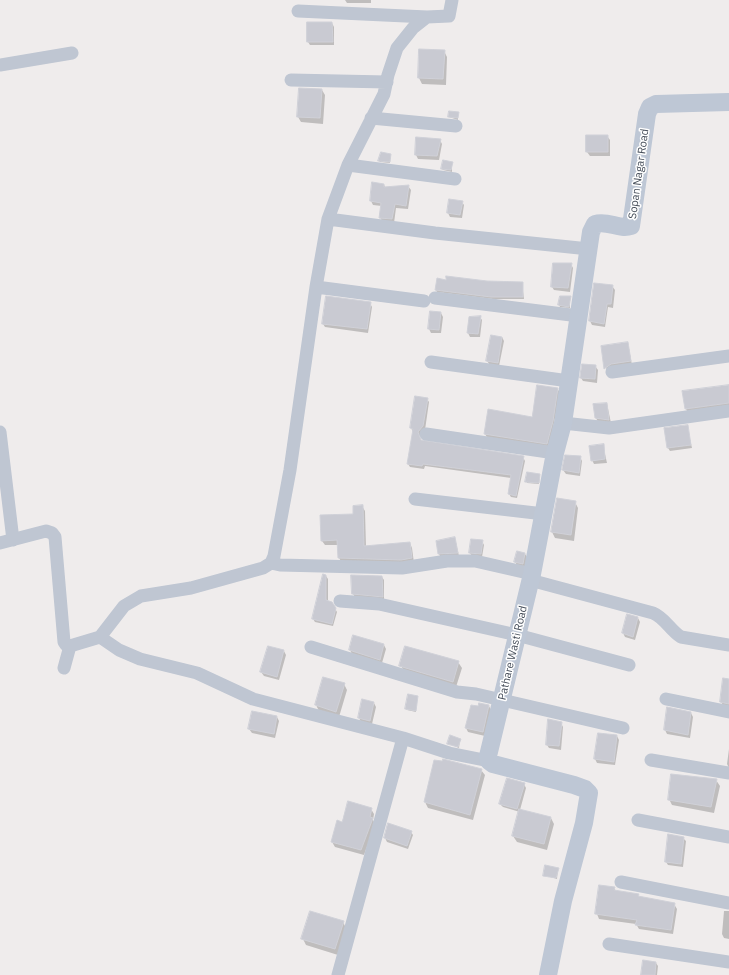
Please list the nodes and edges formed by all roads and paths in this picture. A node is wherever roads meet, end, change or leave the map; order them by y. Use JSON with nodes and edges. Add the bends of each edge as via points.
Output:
{"nodes":[{"id":1,"x":452,"y":0,"type":"edge"},
{"id":2,"x":298,"y":11,"type":"dead end"},
{"id":3,"x":427,"y":17,"type":"junction"},
{"id":4,"x":72,"y":53,"type":"dead end"},
{"id":5,"x":0,"y":65,"type":"edge"},
{"id":6,"x":291,"y":80,"type":"dead end"},
{"id":7,"x":387,"y":82,"type":"junction"},
{"id":8,"x":729,"y":102,"type":"edge"},
{"id":9,"x":370,"y":118,"type":"junction"},
{"id":10,"x":456,"y":126,"type":"dead end"},
{"id":11,"x":348,"y":165,"type":"junction"},
{"id":12,"x":455,"y":179,"type":"dead end"},
{"id":13,"x":328,"y":219,"type":"junction"},
{"id":14,"x":589,"y":249,"type":"junction"},
{"id":15,"x":316,"y":287,"type":"junction"},
{"id":16,"x":579,"y":316,"type":"junction"},
{"id":17,"x":729,"y":356,"type":"edge"},
{"id":18,"x":431,"y":362,"type":"dead end"},
{"id":19,"x":612,"y":372,"type":"dead end"},
{"id":20,"x":569,"y":381,"type":"junction"},
{"id":21,"x":729,"y":411,"type":"edge"},
{"id":22,"x":563,"y":423,"type":"junction"},
{"id":23,"x":0,"y":432,"type":"edge"},
{"id":24,"x":426,"y":434,"type":"dead end"},
{"id":25,"x":555,"y":453,"type":"junction"},
{"id":26,"x":415,"y":500,"type":"dead end"},
{"id":27,"x":544,"y":514,"type":"junction"},
{"id":28,"x":13,"y":540,"type":"junction"},
{"id":29,"x":0,"y":544,"type":"edge"},
{"id":30,"x":271,"y":563,"type":"junction"},
{"id":31,"x":531,"y":577,"type":"junction"},
{"id":32,"x":340,"y":601,"type":"dead end"},
{"id":33,"x":517,"y":635,"type":"junction"},
{"id":34,"x":100,"y":638,"type":"junction"},
{"id":35,"x":729,"y":645,"type":"edge"},
{"id":36,"x":70,"y":646,"type":"junction"},
{"id":37,"x":311,"y":647,"type":"dead end"},
{"id":38,"x":629,"y":665,"type":"dead end"},
{"id":39,"x":64,"y":668,"type":"dead end"},
{"id":40,"x":666,"y":699,"type":"dead end"},
{"id":41,"x":502,"y":701,"type":"junction"},
{"id":42,"x":729,"y":712,"type":"edge"},
{"id":43,"x":623,"y":728,"type":"dead end"},
{"id":44,"x":403,"y":738,"type":"junction"},
{"id":45,"x":651,"y":760,"type":"dead end"},
{"id":46,"x":489,"y":761,"type":"junction"},
{"id":47,"x":729,"y":773,"type":"edge"},
{"id":48,"x":638,"y":820,"type":"dead end"},
{"id":49,"x":729,"y":837,"type":"edge"},
{"id":50,"x":621,"y":882,"type":"dead end"},
{"id":51,"x":729,"y":902,"type":"edge"},
{"id":52,"x":609,"y":944,"type":"dead end"},
{"id":53,"x":729,"y":962,"type":"edge"},
{"id":54,"x":338,"y":975,"type":"edge"},
{"id":55,"x":548,"y":975,"type":"edge"}],
"edges":[{"from":1,"to":3,"type":"street","via":[[449,16]]},
{"from":2,"to":3,"type":"street"},
{"from":3,"to":7,"type":"street","via":[[413,28],[397,48]]},
{"from":4,"to":5,"type":"street"},
{"from":6,"to":7,"type":"street"},
{"from":7,"to":9,"type":"street","via":[[384,94]]},
{"from":8,"to":14,"type":"street","name":"Sopan Nagar Road","via":[[656,104],[650,107],[633,223],[626,228],[602,222],[595,224],[591,232]]},
{"from":9,"to":10,"type":"street"},
{"from":9,"to":11,"type":"street"},
{"from":11,"to":12,"type":"street"},
{"from":11,"to":13,"type":"street"},
{"from":13,"to":14,"type":"street"},
{"from":13,"to":15,"type":"street"},
{"from":14,"to":16,"type":"street","name":"Sopan Nagar Road"},
{"from":15,"to":16,"type":"street"},
{"from":15,"to":30,"type":"street","via":[[290,470]]},
{"from":16,"to":20,"type":"street","name":"Sopan Nagar Road"},
{"from":17,"to":19,"type":"street"},
{"from":18,"to":20,"type":"street"},
{"from":20,"to":22,"type":"street","name":"Sopan Nagar Road"},
{"from":21,"to":22,"type":"street","via":[[609,428]]},
{"from":22,"to":25,"type":"street","name":"Pathare Wasti Road"},
{"from":23,"to":28,"type":"street"},
{"from":24,"to":25,"type":"street"},
{"from":25,"to":27,"type":"street","name":"Pathare Wasti Road"},
{"from":26,"to":27,"type":"street"},
{"from":27,"to":31,"type":"street","name":"Pathare Wasti Road"},
{"from":28,"to":29,"type":"street"},
{"from":28,"to":36,"type":"street","via":[[46,531],[55,537],[64,642]]},
{"from":30,"to":31,"type":"street","via":[[333,568],[402,568],[448,560],[475,561]]},
{"from":30,"to":34,"type":"street","via":[[263,568],[191,588],[141,596],[124,606]]},
{"from":31,"to":33,"type":"street","name":"Pathare Wasti Road"},
{"from":31,"to":35,"type":"street","via":[[653,613],[660,616],[681,637]]},
{"from":32,"to":33,"type":"street","via":[[379,604]]},
{"from":33,"to":38,"type":"street"},
{"from":33,"to":41,"type":"street","name":"Pathare Wasti Road"},
{"from":34,"to":36,"type":"street"},
{"from":34,"to":44,"type":"street","via":[[140,660],[197,673],[254,700]]},
{"from":36,"to":39,"type":"street"},
{"from":37,"to":41,"type":"street","via":[[457,692]]},
{"from":40,"to":42,"type":"street"},
{"from":41,"to":43,"type":"street"},
{"from":41,"to":46,"type":"street","name":"Pathare Wasti Road","via":[[488,756]]},
{"from":44,"to":46,"type":"street"},
{"from":44,"to":54,"type":"street"},
{"from":45,"to":47,"type":"street"},
{"from":46,"to":55,"type":"street","via":[[574,785],[589,793]]},
{"from":48,"to":49,"type":"street"},
{"from":50,"to":51,"type":"street"},
{"from":52,"to":53,"type":"street"}]}
